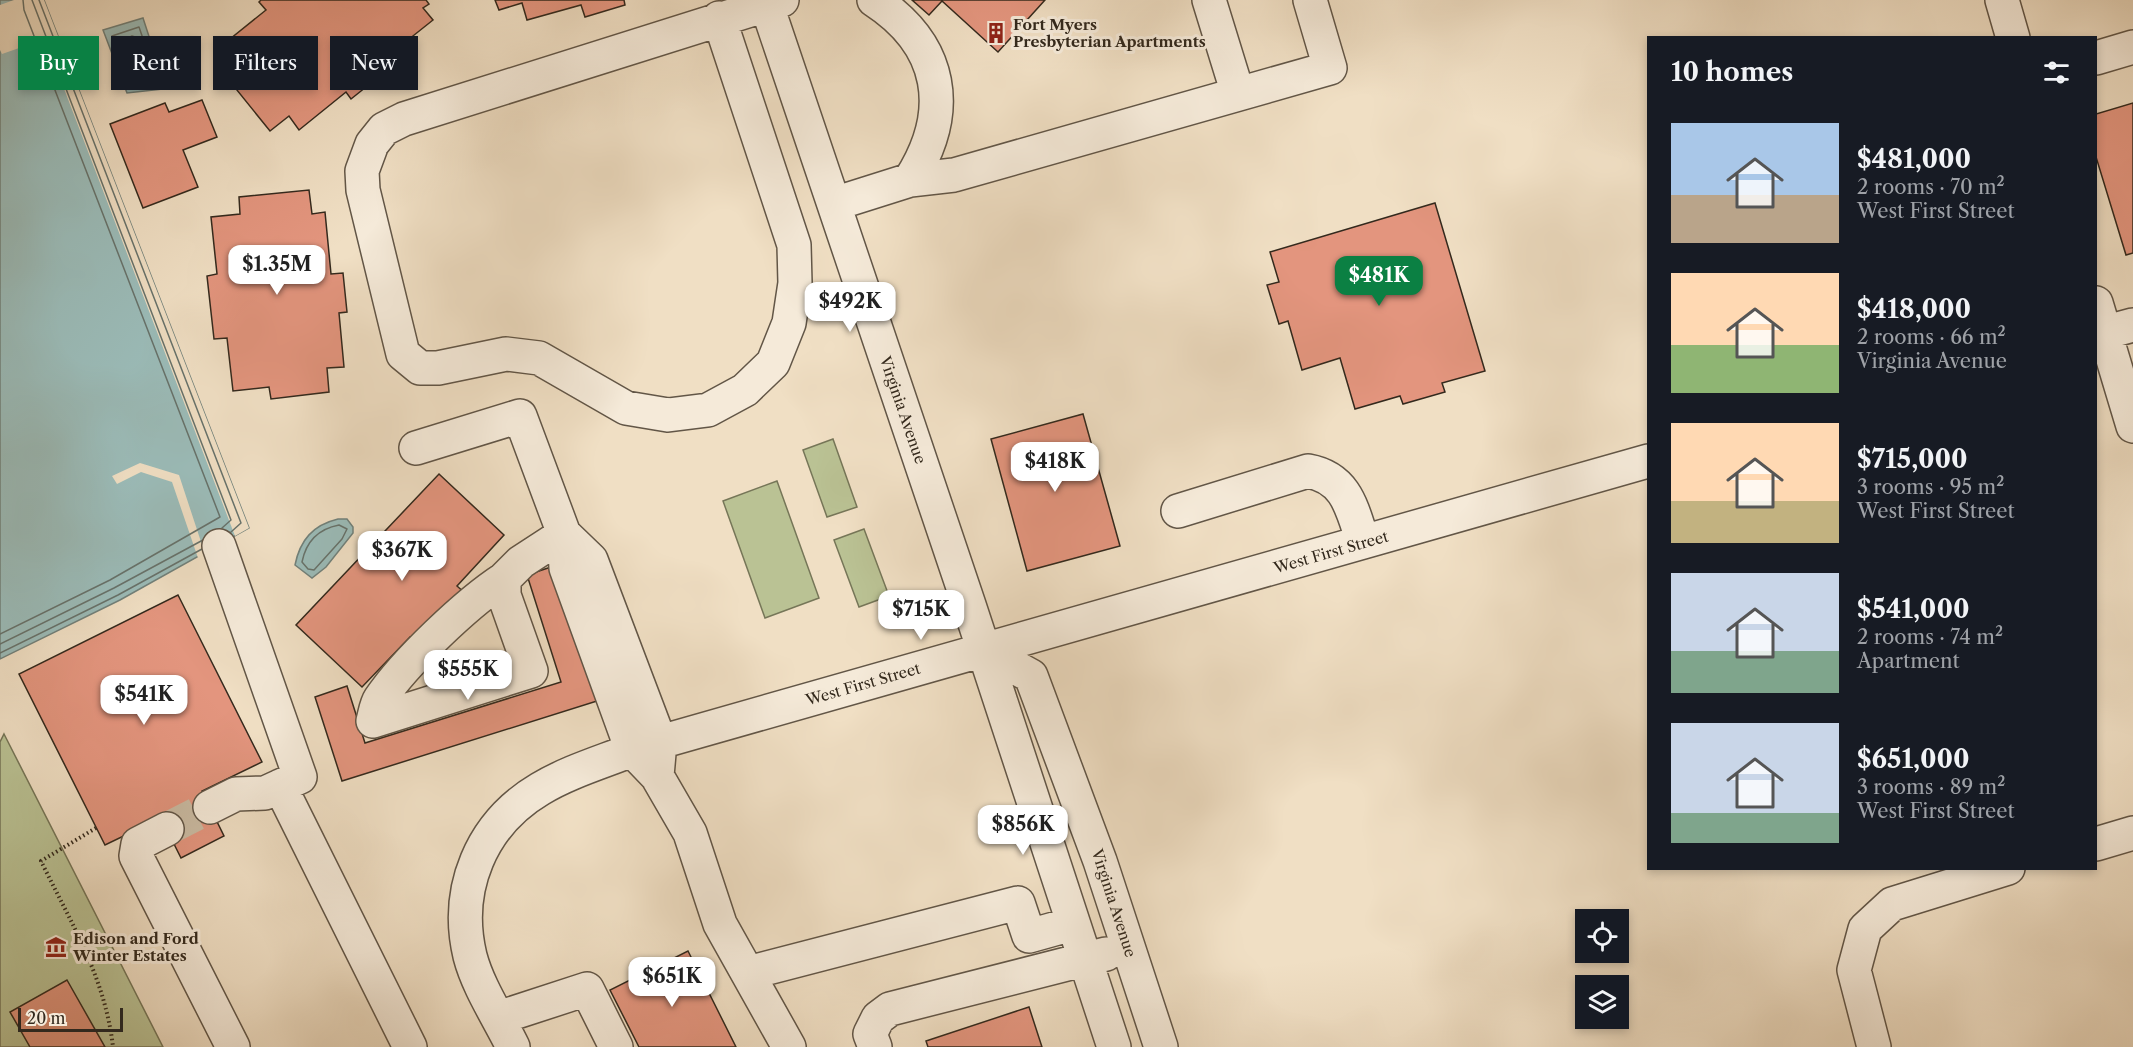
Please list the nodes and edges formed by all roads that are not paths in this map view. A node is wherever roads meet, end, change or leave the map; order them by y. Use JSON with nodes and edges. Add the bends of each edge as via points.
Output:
{"nodes":[{"id":1,"x":874,"y":0,"type":"edge"},
{"id":2,"x":1209,"y":0,"type":"edge"},
{"id":3,"x":1310,"y":0,"type":"edge"},
{"id":4,"x":2002,"y":0,"type":"edge"},
{"id":5,"x":771,"y":1,"type":"edge"},
{"id":6,"x":719,"y":18,"type":"junction"},
{"id":7,"x":2012,"y":36,"type":"edge"},
{"id":8,"x":2133,"y":47,"type":"edge"},
{"id":9,"x":2097,"y":58,"type":"edge"},
{"id":10,"x":1238,"y":94,"type":"junction"},
{"id":11,"x":910,"y":180,"type":"junction"},
{"id":12,"x":834,"y":204,"type":"junction"},
{"id":13,"x":2107,"y":324,"type":"edge"},
{"id":14,"x":2133,"y":426,"type":"edge"},
{"id":15,"x":416,"y":448,"type":"dead end"},
{"id":16,"x":1647,"y":461,"type":"edge"},
{"id":17,"x":1178,"y":511,"type":"dead end"},
{"id":18,"x":564,"y":534,"type":"junction"},
{"id":19,"x":1363,"y":542,"type":"junction"},
{"id":20,"x":219,"y":546,"type":"dead end"},
{"id":21,"x":504,"y":579,"type":"junction"},
{"id":22,"x":984,"y":650,"type":"junction"},
{"id":23,"x":646,"y":746,"type":"junction"},
{"id":24,"x":280,"y":786,"type":"junction"},
{"id":25,"x":210,"y":807,"type":"tunnel mouth"},
{"id":26,"x":167,"y":829,"type":"tunnel mouth"},
{"id":27,"x":2133,"y":833,"type":"edge"},
{"id":28,"x":2097,"y":844,"type":"edge"},
{"id":29,"x":2002,"y":870,"type":"edge"},
{"id":30,"x":1072,"y":924,"type":"junction"},
{"id":31,"x":1128,"y":947,"type":"junction"},
{"id":32,"x":1085,"y":961,"type":"junction"},
{"id":33,"x":748,"y":974,"type":"junction"},
{"id":34,"x":498,"y":1018,"type":"junction"},
{"id":35,"x":1159,"y":1041,"type":"edge"},
{"id":36,"x":233,"y":1047,"type":"edge"},
{"id":37,"x":410,"y":1047,"type":"edge"},
{"id":38,"x":513,"y":1047,"type":"edge"},
{"id":39,"x":616,"y":1047,"type":"edge"},
{"id":40,"x":789,"y":1047,"type":"edge"},
{"id":41,"x":875,"y":1047,"type":"edge"},
{"id":42,"x":1114,"y":1047,"type":"edge"},
{"id":43,"x":1874,"y":1047,"type":"edge"}],
"edges":[{"from":1,"to":11,"type":"street","via":[[908,27],[924,50],[937,86],[924,158]]},
{"from":2,"to":10,"type":"street"},
{"from":3,"to":10,"type":"street","via":[[1330,68]]},
{"from":4,"to":7,"type":"street"},
{"from":5,"to":6,"type":"street"},
{"from":5,"to":12,"type":"street","name":"Virginia Avenue"},
{"from":6,"to":6,"type":"street","via":[[446,104],[384,129],[369,153],[363,171],[363,190],[403,354],[420,368],[506,354],[538,358],[626,408],[668,415],[708,410],[745,390],[773,363],[789,323],[795,283],[794,245]]},
{"from":8,"to":9,"type":"street"},
{"from":10,"to":11,"type":"street","via":[[954,176]]},
{"from":11,"to":12,"type":"street"},
{"from":12,"to":22,"type":"street","name":"Virginia Avenue"},
{"from":13,"to":14,"type":"street"},
{"from":15,"to":18,"type":"street","via":[[520,416]]},
{"from":16,"to":19,"type":"street","name":"West First Street"},
{"from":17,"to":19,"type":"street","via":[[1308,471],[1332,478],[1351,507]]},
{"from":18,"to":21,"type":"street","via":[[521,562]]},
{"from":18,"to":23,"type":"street","via":[[591,560]]},
{"from":19,"to":22,"type":"street","name":"West First Street"},
{"from":20,"to":24,"type":"street","via":[[300,777]]},
{"from":21,"to":21,"type":"street","via":[[481,593],[405,669],[378,701],[373,721],[531,671],[504,595]]},
{"from":22,"to":23,"type":"street","name":"West First Street"},
{"from":22,"to":30,"type":"street","name":"Virginia Avenue"},
{"from":22,"to":31,"type":"street","name":"Virginia Avenue","via":[[1031,676],[1101,861]]},
{"from":23,"to":33,"type":"street","via":[[657,776],[690,832],[720,924]]},
{"from":23,"to":34,"type":"street","name":"West First Street","via":[[540,789],[502,817],[476,858],[465,908],[470,957]]},
{"from":24,"to":25,"type":"street","via":[[265,793],[236,794]]},
{"from":24,"to":37,"type":"street"},
{"from":26,"to":36,"type":"street","via":[[138,844],[136,856]]},
{"from":27,"to":28,"type":"street"},
{"from":29,"to":43,"type":"street","via":[[1892,904],[1865,929],[1854,970]]},
{"from":30,"to":32,"type":"street","name":"Virginia Avenue"},
{"from":30,"to":33,"type":"street","via":[[1029,936],[1018,903]]},
{"from":31,"to":32,"type":"street"},
{"from":31,"to":35,"type":"street","name":"Virginia Avenue"},
{"from":32,"to":41,"type":"street","via":[[890,1009],[878,1018],[870,1034]]},
{"from":32,"to":42,"type":"street","name":"Virginia Avenue"},
{"from":33,"to":40,"type":"street"},
{"from":34,"to":38,"type":"street","name":"West First Street"},
{"from":34,"to":39,"type":"street","via":[[587,989]]},
{"from":35,"to":42,"type":"street"}]}
